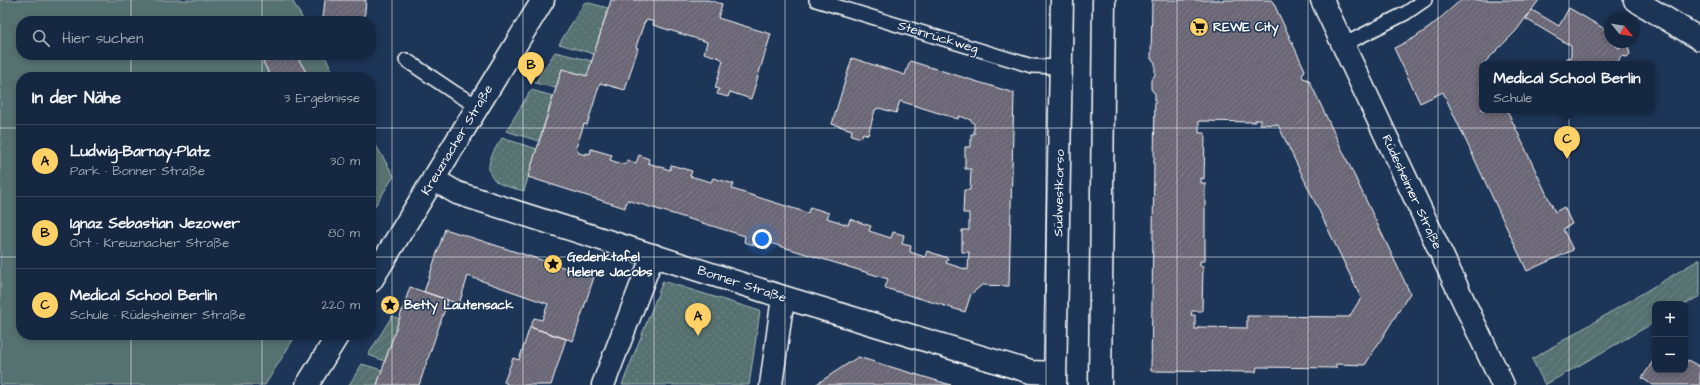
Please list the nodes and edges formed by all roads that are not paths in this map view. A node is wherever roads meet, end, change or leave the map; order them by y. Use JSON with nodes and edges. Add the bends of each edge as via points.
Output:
{"nodes":[{"id":1,"x":543,"y":0,"type":"edge"},
{"id":2,"x":816,"y":0,"type":"edge"},
{"id":3,"x":1062,"y":0,"type":"edge"},
{"id":4,"x":1104,"y":0,"type":"edge"},
{"id":5,"x":1322,"y":0,"type":"edge"},
{"id":6,"x":1425,"y":0,"type":"edge"},
{"id":7,"x":1635,"y":0,"type":"edge"},
{"id":8,"x":1700,"y":39,"type":"edge"},
{"id":9,"x":1343,"y":45,"type":"junction"},
{"id":10,"x":406,"y":60,"type":"dead end"},
{"id":11,"x":1062,"y":67,"type":"junction"},
{"id":12,"x":478,"y":106,"type":"junction"},
{"id":13,"x":434,"y":179,"type":"junction"},
{"id":14,"x":653,"y":255,"type":"junction"},
{"id":15,"x":376,"y":273,"type":"edge"},
{"id":16,"x":783,"y":297,"type":"junction"},
{"id":17,"x":335,"y":340,"type":"edge"},
{"id":18,"x":1055,"y":379,"type":"edge"},
{"id":19,"x":307,"y":385,"type":"edge"},
{"id":20,"x":603,"y":385,"type":"edge"},
{"id":21,"x":771,"y":385,"type":"edge"},
{"id":22,"x":1100,"y":385,"type":"edge"},
{"id":23,"x":1503,"y":385,"type":"edge"}],
"edges":[{"from":1,"to":12,"type":"street","name":"Kreuznacher Straße"},
{"from":2,"to":11,"type":"lane","name":"Steinrückweg","via":[[1032,66]]},
{"from":3,"to":11,"type":"street","name":"Südwestkorso"},
{"from":4,"to":22,"type":"street"},
{"from":5,"to":9,"type":"street","name":"Rüdesheimer Straße"},
{"from":6,"to":9,"type":"lane","via":[[1406,13]]},
{"from":7,"to":8,"type":"street"},
{"from":9,"to":23,"type":"street","name":"Rüdesheimer Straße"},
{"from":10,"to":12,"type":"lane"},
{"from":11,"to":18,"type":"street","name":"Südwestkorso"},
{"from":12,"to":13,"type":"street","name":"Kreuznacher Straße"},
{"from":13,"to":14,"type":"street","name":"Bonner Straße","via":[[457,193]]},
{"from":13,"to":15,"type":"street","name":"Kreuznacher Straße"},
{"from":14,"to":16,"type":"street","name":"Bonner Straße"},
{"from":14,"to":20,"type":"street"},
{"from":16,"to":18,"type":"street","name":"Bonner Straße"},
{"from":16,"to":21,"type":"street"},
{"from":17,"to":19,"type":"street"}]}
